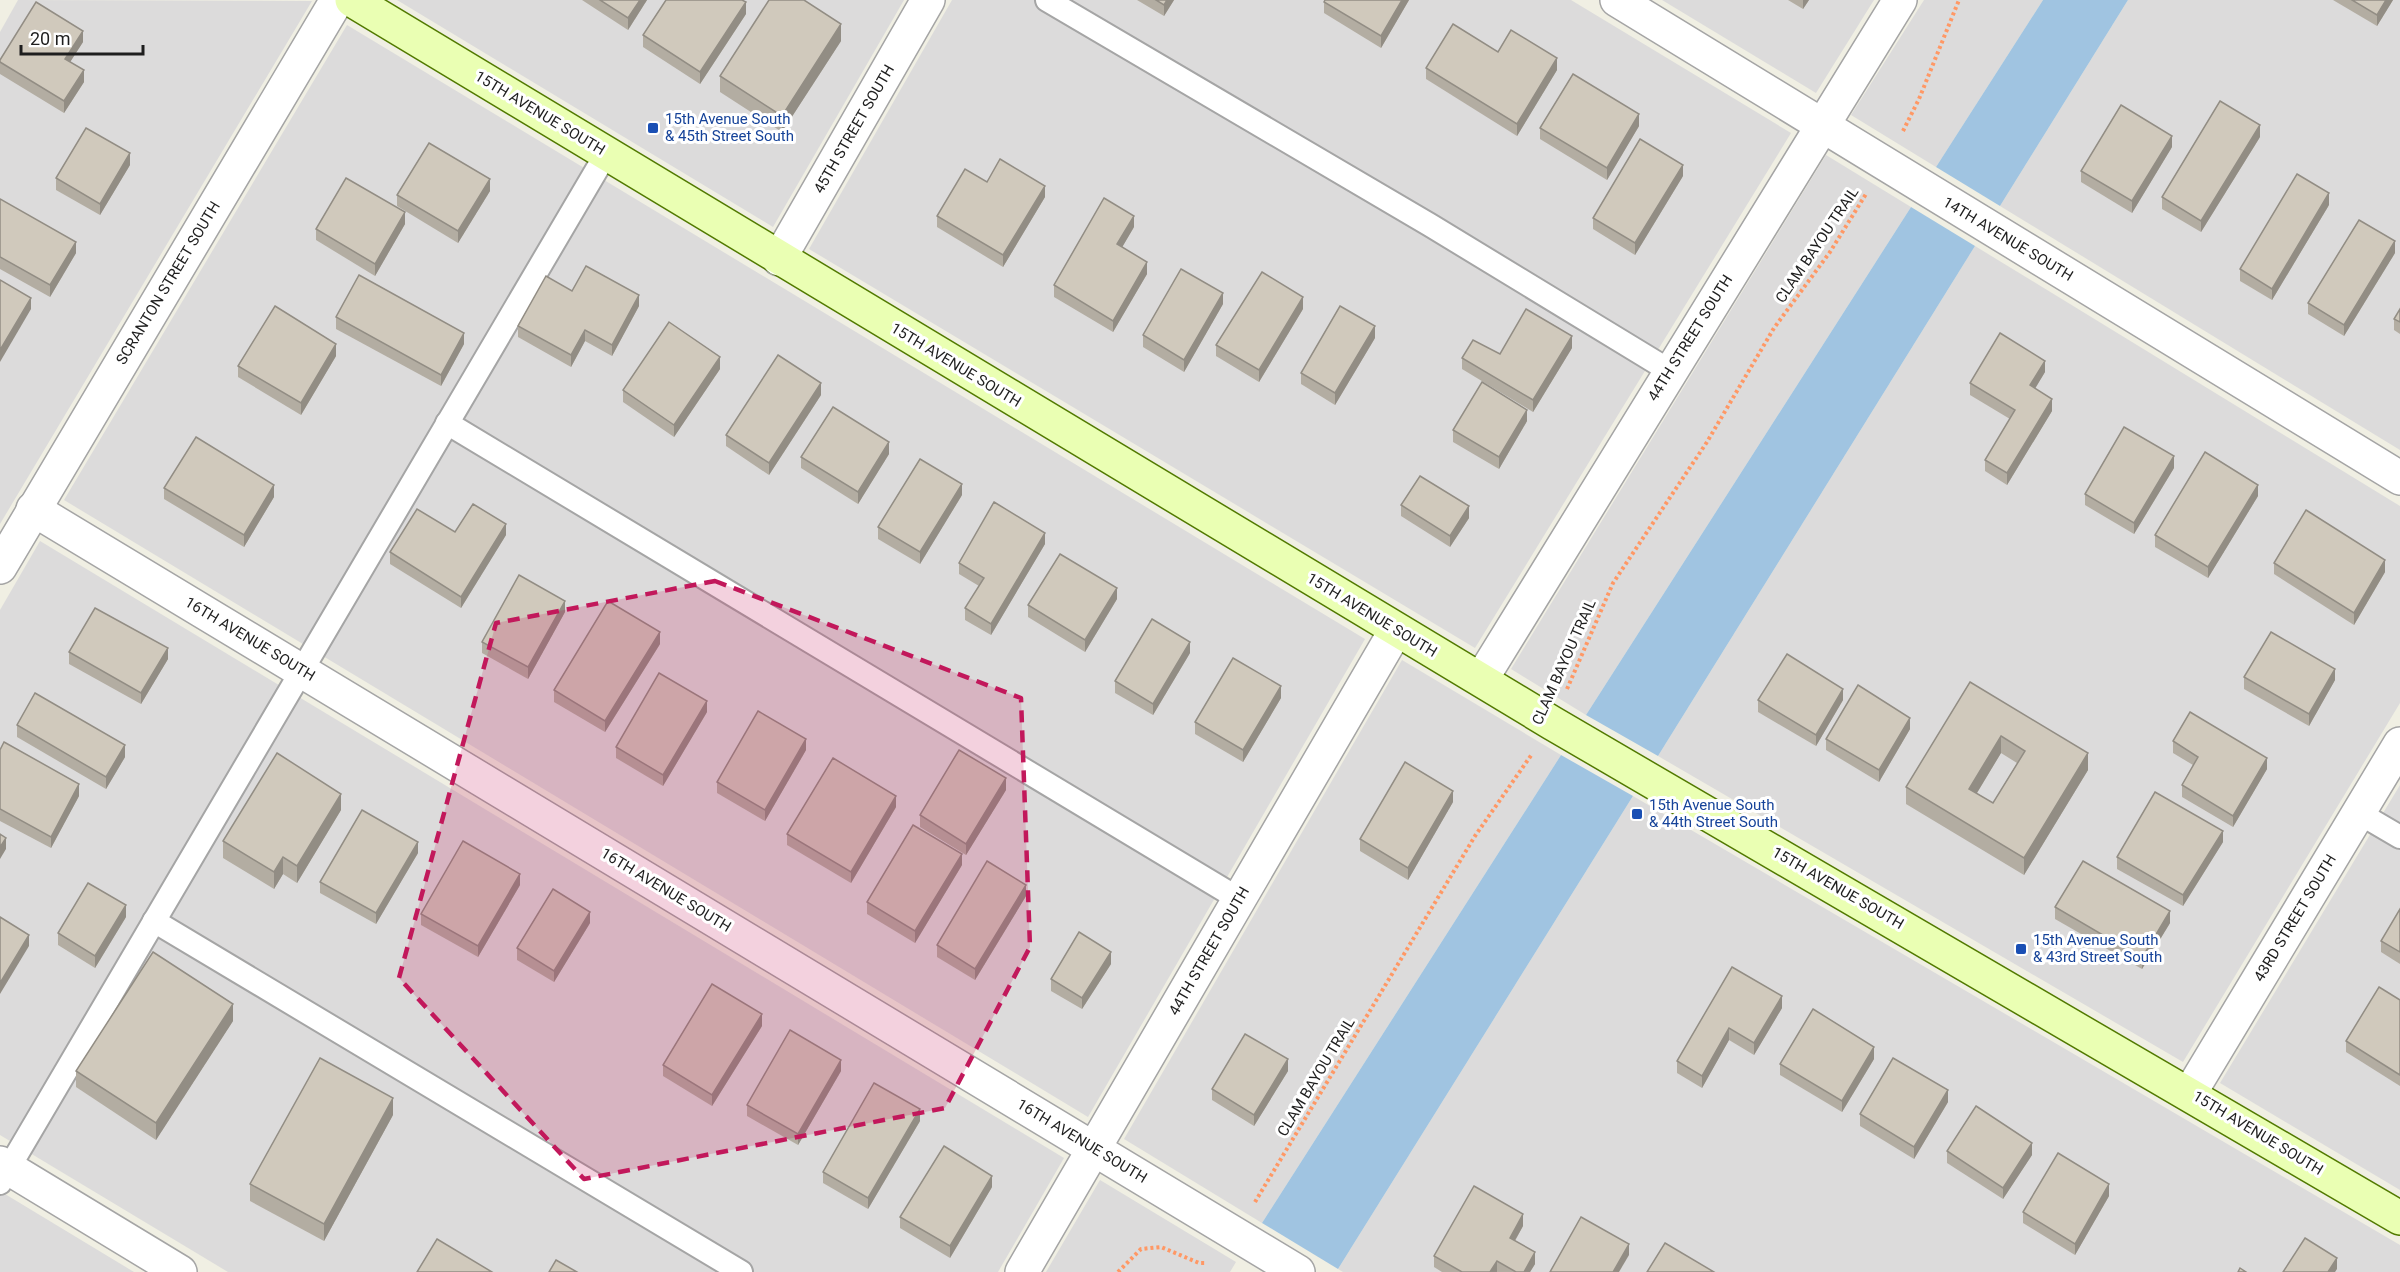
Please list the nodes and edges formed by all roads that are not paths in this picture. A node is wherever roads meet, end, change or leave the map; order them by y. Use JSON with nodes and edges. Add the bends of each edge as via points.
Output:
{"nodes":[{"id":1,"x":337,"y":0,"type":"edge"},
{"id":2,"x":352,"y":0,"type":"edge"},
{"id":3,"x":928,"y":0,"type":"edge"},
{"id":4,"x":1047,"y":0,"type":"edge"},
{"id":5,"x":1617,"y":0,"type":"edge"},
{"id":6,"x":1900,"y":0,"type":"edge"},
{"id":7,"x":1821,"y":124,"type":"junction"},
{"id":8,"x":606,"y":154,"type":"junction"},
{"id":9,"x":779,"y":259,"type":"junction"},
{"id":10,"x":1670,"y":371,"type":"junction"},
{"id":11,"x":447,"y":423,"type":"junction"},
{"id":12,"x":2400,"y":478,"type":"edge"},
{"id":13,"x":33,"y":509,"type":"junction"},
{"id":14,"x":0,"y":567,"type":"edge"},
{"id":15,"x":1396,"y":630,"type":"junction"},
{"id":16,"x":301,"y":670,"type":"junction"},
{"id":17,"x":1482,"y":678,"type":"junction"},
{"id":18,"x":2400,"y":744,"type":"edge"},
{"id":19,"x":2359,"y":813,"type":"junction"},
{"id":20,"x":2400,"y":837,"type":"edge"},
{"id":21,"x":1239,"y":899,"type":"junction"},
{"id":22,"x":154,"y":921,"type":"junction"},
{"id":23,"x":2190,"y":1092,"type":"junction"},
{"id":24,"x":1094,"y":1148,"type":"junction"},
{"id":25,"x":3,"y":1172,"type":"edge"},
{"id":26,"x":2400,"y":1218,"type":"edge"},
{"id":27,"x":180,"y":1272,"type":"edge"},
{"id":28,"x":741,"y":1272,"type":"edge"},
{"id":29,"x":1022,"y":1272,"type":"edge"},
{"id":30,"x":1298,"y":1272,"type":"edge"}],
"edges":[{"from":1,"to":13,"type":"street","name":"SCRANTON STREET SOUTH"},
{"from":2,"to":8,"type":"street","name":"15TH AVENUE SOUTH"},
{"from":3,"to":9,"type":"street","name":"45TH STREET SOUTH"},
{"from":4,"to":10,"type":"lane"},
{"from":5,"to":7,"type":"street","name":"14TH AVENUE SOUTH"},
{"from":6,"to":7,"type":"street","name":"44TH STREET SOUTH"},
{"from":7,"to":10,"type":"street","name":"44TH STREET SOUTH"},
{"from":7,"to":12,"type":"street","name":"14TH AVENUE SOUTH"},
{"from":8,"to":9,"type":"street","name":"15TH AVENUE SOUTH"},
{"from":8,"to":11,"type":"lane"},
{"from":9,"to":15,"type":"street","name":"15TH AVENUE SOUTH"},
{"from":10,"to":17,"type":"street","name":"44TH STREET SOUTH"},
{"from":11,"to":16,"type":"lane"},
{"from":11,"to":21,"type":"lane"},
{"from":13,"to":14,"type":"street","name":"SCRANTON STREET SOUTH"},
{"from":13,"to":16,"type":"street","name":"16TH AVENUE SOUTH"},
{"from":15,"to":17,"type":"street","name":"15TH AVENUE SOUTH"},
{"from":15,"to":21,"type":"street","name":"44TH STREET SOUTH"},
{"from":16,"to":22,"type":"lane"},
{"from":16,"to":24,"type":"street","name":"16TH AVENUE SOUTH"},
{"from":17,"to":23,"type":"street","name":"15TH AVENUE SOUTH","via":[[1552,723]]},
{"from":18,"to":19,"type":"street","name":"43RD STREET SOUTH"},
{"from":19,"to":20,"type":"lane"},
{"from":19,"to":23,"type":"street","name":"43RD STREET SOUTH"},
{"from":21,"to":24,"type":"street","name":"44TH STREET SOUTH"},
{"from":22,"to":25,"type":"lane"},
{"from":22,"to":28,"type":"lane"},
{"from":23,"to":26,"type":"street","name":"15TH AVENUE SOUTH"},
{"from":24,"to":29,"type":"street","name":"44TH STREET SOUTH"},
{"from":24,"to":30,"type":"street","name":"16TH AVENUE SOUTH"},
{"from":25,"to":27,"type":"street"}]}
